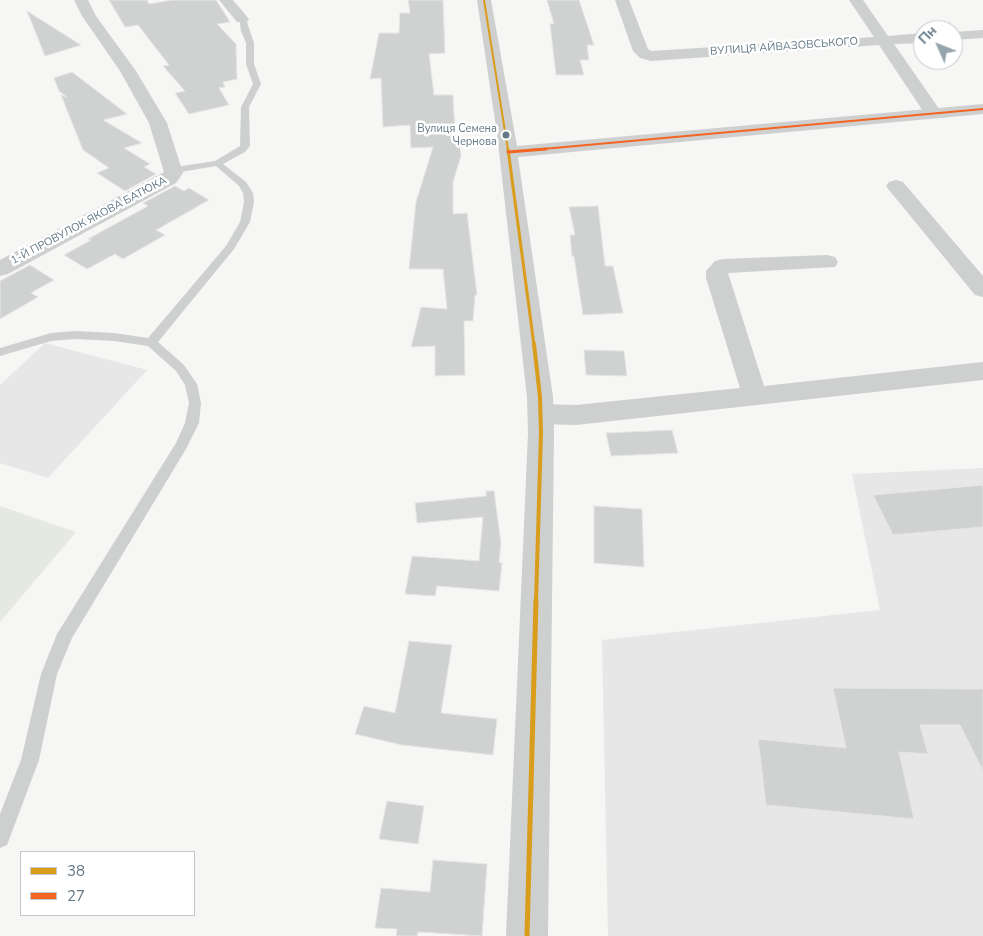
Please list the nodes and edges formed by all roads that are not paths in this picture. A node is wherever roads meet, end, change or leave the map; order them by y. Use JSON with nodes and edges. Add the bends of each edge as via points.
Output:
{"nodes":[{"id":1,"x":81,"y":0,"type":"edge"},
{"id":2,"x":484,"y":0,"type":"edge"},
{"id":3,"x":622,"y":0,"type":"edge"},
{"id":4,"x":856,"y":0,"type":"edge"},
{"id":5,"x":230,"y":1,"type":"edge"},
{"id":6,"x":242,"y":19,"type":"joint"},
{"id":7,"x":983,"y":34,"type":"edge"},
{"id":8,"x":963,"y":35,"type":"edge"},
{"id":9,"x":913,"y":39,"type":"edge"},
{"id":10,"x":884,"y":41,"type":"junction"},
{"id":11,"x":983,"y":109,"type":"edge"},
{"id":12,"x":933,"y":113,"type":"junction"},
{"id":13,"x":508,"y":152,"type":"junction"},
{"id":14,"x":218,"y":162,"type":"junction"},
{"id":15,"x":175,"y":170,"type":"junction"},
{"id":16,"x":896,"y":186,"type":"dead end"},
{"id":17,"x":827,"y":262,"type":"dead end"},
{"id":18,"x":0,"y":269,"type":"edge"},
{"id":19,"x":983,"y":290,"type":"edge"},
{"id":20,"x":151,"y":342,"type":"junction"},
{"id":21,"x":0,"y":352,"type":"edge"},
{"id":22,"x":983,"y":371,"type":"edge"},
{"id":23,"x":754,"y":394,"type":"junction"},
{"id":24,"x":540,"y":414,"type":"junction"},
{"id":25,"x":0,"y":838,"type":"edge"},
{"id":26,"x":527,"y":936,"type":"edge"}],
"edges":[{"from":1,"to":15,"type":"street","via":[[158,123]]},
{"from":2,"to":13,"type":"street"},
{"from":3,"to":10,"type":"street","name":"ВУЛИЦЯ АЙВАЗОВСЬКОГО","via":[[641,51],[651,56]]},
{"from":4,"to":10,"type":"street"},
{"from":5,"to":6,"type":"street"},
{"from":6,"to":14,"type":"lane","via":[[250,43],[250,64],[256,89],[245,107],[245,146]]},
{"from":7,"to":8,"type":"street"},
{"from":9,"to":10,"type":"street","name":"ВУЛИЦЯ АЙВАЗОВСЬКОГО"},
{"from":10,"to":12,"type":"street"},
{"from":11,"to":12,"type":"street"},
{"from":12,"to":13,"type":"street"},
{"from":13,"to":24,"type":"street","via":[[527,285]]},
{"from":14,"to":15,"type":"lane"},
{"from":14,"to":20,"type":"lane","via":[[243,184],[248,193],[245,222],[230,248]]},
{"from":15,"to":18,"type":"street","name":"1-Й ПРОВУЛОК ЯКОВА БАТЮКА","via":[[169,179]]},
{"from":16,"to":19,"type":"street"},
{"from":17,"to":23,"type":"street","via":[[723,266],[717,271]]},
{"from":20,"to":21,"type":"lane","via":[[75,335],[51,337]]},
{"from":20,"to":25,"type":"lane","via":[[180,368],[191,384],[195,402],[192,424],[65,634],[49,674],[30,760]]},
{"from":22,"to":23,"type":"street"},
{"from":23,"to":24,"type":"street","via":[[576,414]]},
{"from":24,"to":26,"type":"street"}]}
